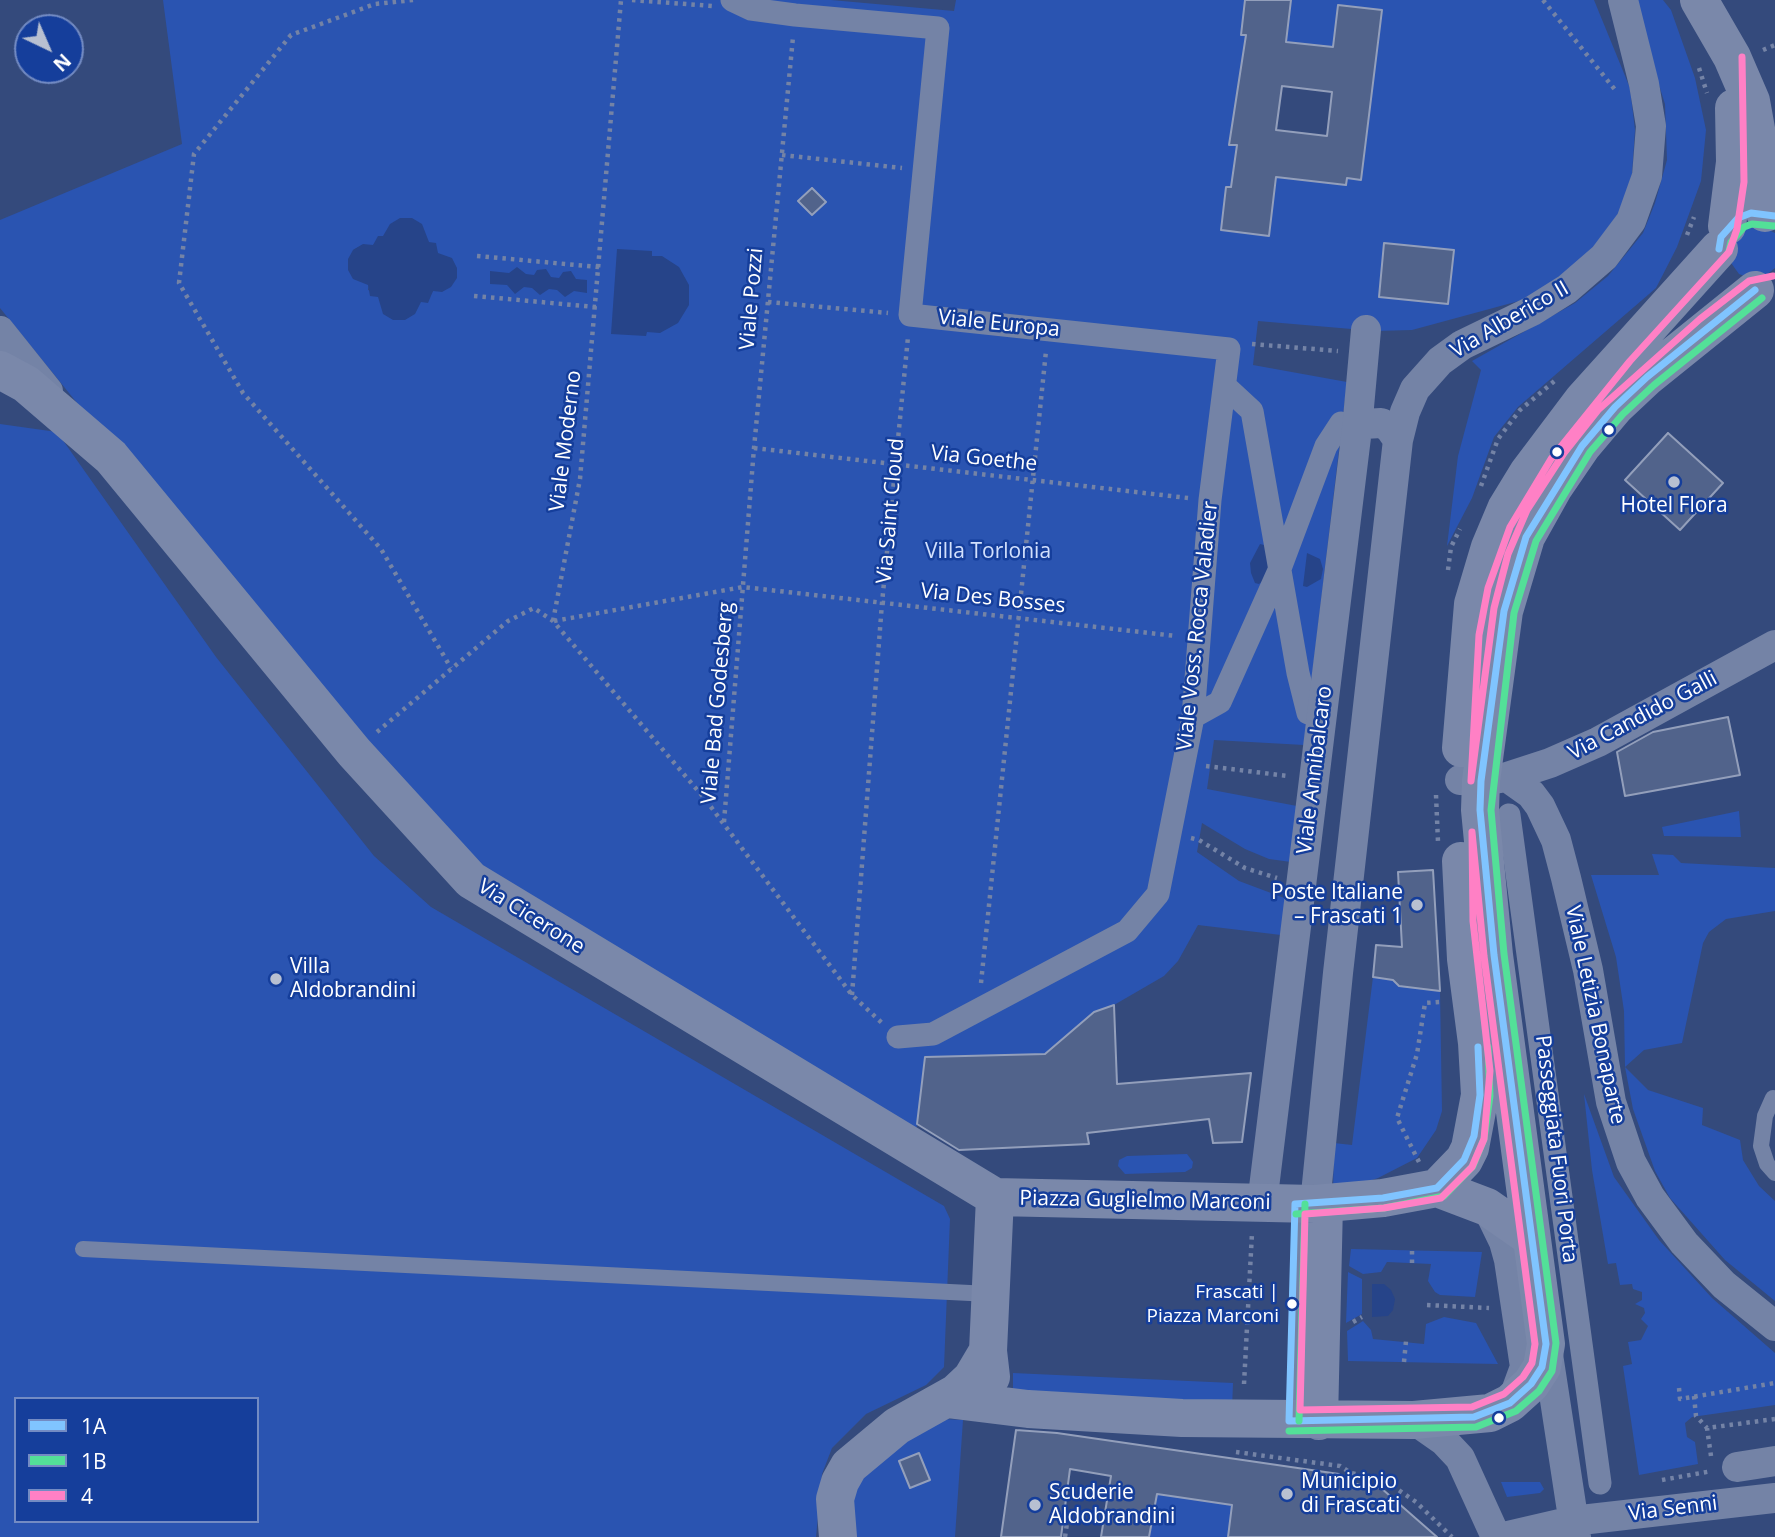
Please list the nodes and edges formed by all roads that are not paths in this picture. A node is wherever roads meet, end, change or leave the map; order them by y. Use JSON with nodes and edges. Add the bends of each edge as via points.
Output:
{"nodes":[{"id":1,"x":1623,"y":0,"type":"edge"},
{"id":2,"x":1699,"y":0,"type":"edge"},
{"id":3,"x":741,"y":4,"type":"edge"},
{"id":4,"x":1732,"y":57,"type":"junction"},
{"id":5,"x":1770,"y":214,"type":"edge"},
{"id":6,"x":1723,"y":238,"type":"junction"},
{"id":7,"x":1765,"y":288,"type":"edge"},
{"id":8,"x":0,"y":331,"type":"edge"},
{"id":9,"x":1359,"y":341,"type":"road end"},
{"id":10,"x":1229,"y":349,"type":"joint"},
{"id":11,"x":0,"y":370,"type":"edge"},
{"id":12,"x":1225,"y":386,"type":"junction"},
{"id":13,"x":1349,"y":426,"type":"junction"},
{"id":14,"x":76,"y":427,"type":"junction"},
{"id":15,"x":1398,"y":440,"type":"junction"},
{"id":16,"x":1281,"y":566,"type":"junction"},
{"id":17,"x":1775,"y":645,"type":"edge"},
{"id":18,"x":1308,"y":713,"type":"dead end"},
{"id":19,"x":1193,"y":717,"type":"junction"},
{"id":20,"x":1482,"y":780,"type":"junction"},
{"id":21,"x":1509,"y":815,"type":"dead end"},
{"id":22,"x":898,"y":1037,"type":"road end"},
{"id":23,"x":1773,"y":1098,"type":"edge"},
{"id":24,"x":1775,"y":1172,"type":"edge"},
{"id":25,"x":1428,"y":1175,"type":"junction"},
{"id":26,"x":995,"y":1198,"type":"junction"},
{"id":27,"x":1292,"y":1207,"type":"junction"},
{"id":28,"x":1487,"y":1207,"type":"junction"},
{"id":29,"x":1530,"y":1237,"type":"junction"},
{"id":30,"x":83,"y":1249,"type":"dead end"},
{"id":31,"x":990,"y":1294,"type":"junction"},
{"id":32,"x":1775,"y":1326,"type":"edge"},
{"id":33,"x":1546,"y":1344,"type":"junction"},
{"id":34,"x":988,"y":1351,"type":"junction"},
{"id":35,"x":947,"y":1399,"type":"junction"},
{"id":36,"x":1510,"y":1403,"type":"junction"},
{"id":37,"x":1028,"y":1409,"type":"junction"},
{"id":38,"x":1414,"y":1420,"type":"junction"},
{"id":39,"x":1301,"y":1421,"type":"junction"},
{"id":40,"x":1775,"y":1461,"type":"edge"},
{"id":41,"x":1737,"y":1467,"type":"dead end"},
{"id":42,"x":1600,"y":1483,"type":"dead end"},
{"id":43,"x":1775,"y":1498,"type":"edge"},
{"id":44,"x":1574,"y":1529,"type":"edge"},
{"id":45,"x":838,"y":1537,"type":"edge"},
{"id":46,"x":1496,"y":1537,"type":"edge"},
{"id":47,"x":1503,"y":1537,"type":"edge"}],
"edges":[{"from":1,"to":15,"type":"street","name":"Via Alberico II","via":[[1651,126],[1647,176],[1631,220],[1604,257],[1567,289],[1462,345],[1433,368],[1409,400]]},
{"from":2,"to":4,"type":"main road"},
{"from":3,"to":10,"type":"street","name":"Viale Europa","via":[[795,15],[938,28],[910,315]]},
{"from":4,"to":5,"type":"main road","via":[[1755,116]]},
{"from":4,"to":6,"type":"main road","via":[[1735,146]]},
{"from":5,"to":6,"type":"main road","via":[[1738,218]]},
{"from":6,"to":7,"type":"main road","via":[[1719,260],[1728,278]]},
{"from":6,"to":20,"type":"main road","via":[[1583,400],[1506,509],[1473,604]]},
{"from":7,"to":20,"type":"main road","via":[[1692,338],[1615,407],[1536,516],[1518,557],[1504,611]]},
{"from":8,"to":14,"type":"street"},
{"from":9,"to":13,"type":"street","name":"Viale Annibalcaro"},
{"from":10,"to":12,"type":"street","name":"Viale Voss. Rocca Valadier"},
{"from":11,"to":14,"type":"main road","name":"Via Cicerone","via":[[26,384]]},
{"from":12,"to":16,"type":"street","via":[[1252,411]]},
{"from":12,"to":19,"type":"street","name":"Viale Voss. Rocca Valadier","via":[[1210,500]]},
{"from":13,"to":15,"type":"street","via":[[1381,423]]},
{"from":13,"to":16,"type":"street","via":[[1326,446]]},
{"from":13,"to":27,"type":"street","name":"Viale Annibalcaro"},
{"from":14,"to":26,"type":"main road","name":"Via Cicerone","via":[[111,457],[354,752],[471,880]]},
{"from":15,"to":27,"type":"street"},
{"from":16,"to":18,"type":"street"},
{"from":16,"to":19,"type":"street","via":[[1220,702]]},
{"from":17,"to":20,"type":"street","name":"Via Candido Galli","via":[[1598,742],[1550,763]]},
{"from":19,"to":22,"type":"street","name":"Viale Voss. Rocca Valadier","via":[[1158,894],[1127,931],[933,1034]]},
{"from":20,"to":25,"type":"main road","via":[[1463,922],[1480,1095],[1464,1160]]},
{"from":20,"to":29,"type":"main road","via":[[1481,833]]},
{"from":20,"to":32,"type":"street","name":"Viale Letizia Bonaparte","via":[[1531,794],[1556,840],[1588,970],[1611,1102],[1631,1162],[1684,1242],[1724,1285]]},
{"from":21,"to":42,"type":"street","name":"Passeggiata Fuori Porta"},
{"from":23,"to":24,"type":"lane","via":[[1761,1146]]},
{"from":25,"to":27,"type":"main road","name":"Piazza Guglielmo Marconi","via":[[1383,1198]]},
{"from":25,"to":28,"type":"main road"},
{"from":26,"to":27,"type":"main road","name":"Piazza Guglielmo Marconi"},
{"from":26,"to":31,"type":"main road","name":"Piazza Guglielmo Marconi"},
{"from":27,"to":39,"type":"main road"},
{"from":28,"to":29,"type":"main road"},
{"from":28,"to":36,"type":"street","via":[[1504,1242],[1525,1367]]},
{"from":29,"to":33,"type":"main road"},
{"from":30,"to":31,"type":"lane"},
{"from":31,"to":34,"type":"main road","name":"Piazza Guglielmo Marconi"},
{"from":33,"to":36,"type":"main road","via":[[1542,1367]]},
{"from":33,"to":44,"type":"street"},
{"from":34,"to":35,"type":"main road","via":[[971,1378]]},
{"from":34,"to":37,"type":"main road","name":"Piazza Guglielmo Marconi","via":[[994,1385]]},
{"from":35,"to":37,"type":"main road"},
{"from":35,"to":45,"type":"main road","via":[[897,1426],[849,1466],[835,1499]]},
{"from":36,"to":38,"type":"main road","via":[[1474,1417]]},
{"from":37,"to":39,"type":"main road"},
{"from":38,"to":39,"type":"main road"},
{"from":38,"to":46,"type":"street","via":[[1460,1458]]},
{"from":40,"to":41,"type":"street"},
{"from":43,"to":44,"type":"street","name":"Via Senni"},
{"from":44,"to":47,"type":"street","name":"Via Senni"}]}
